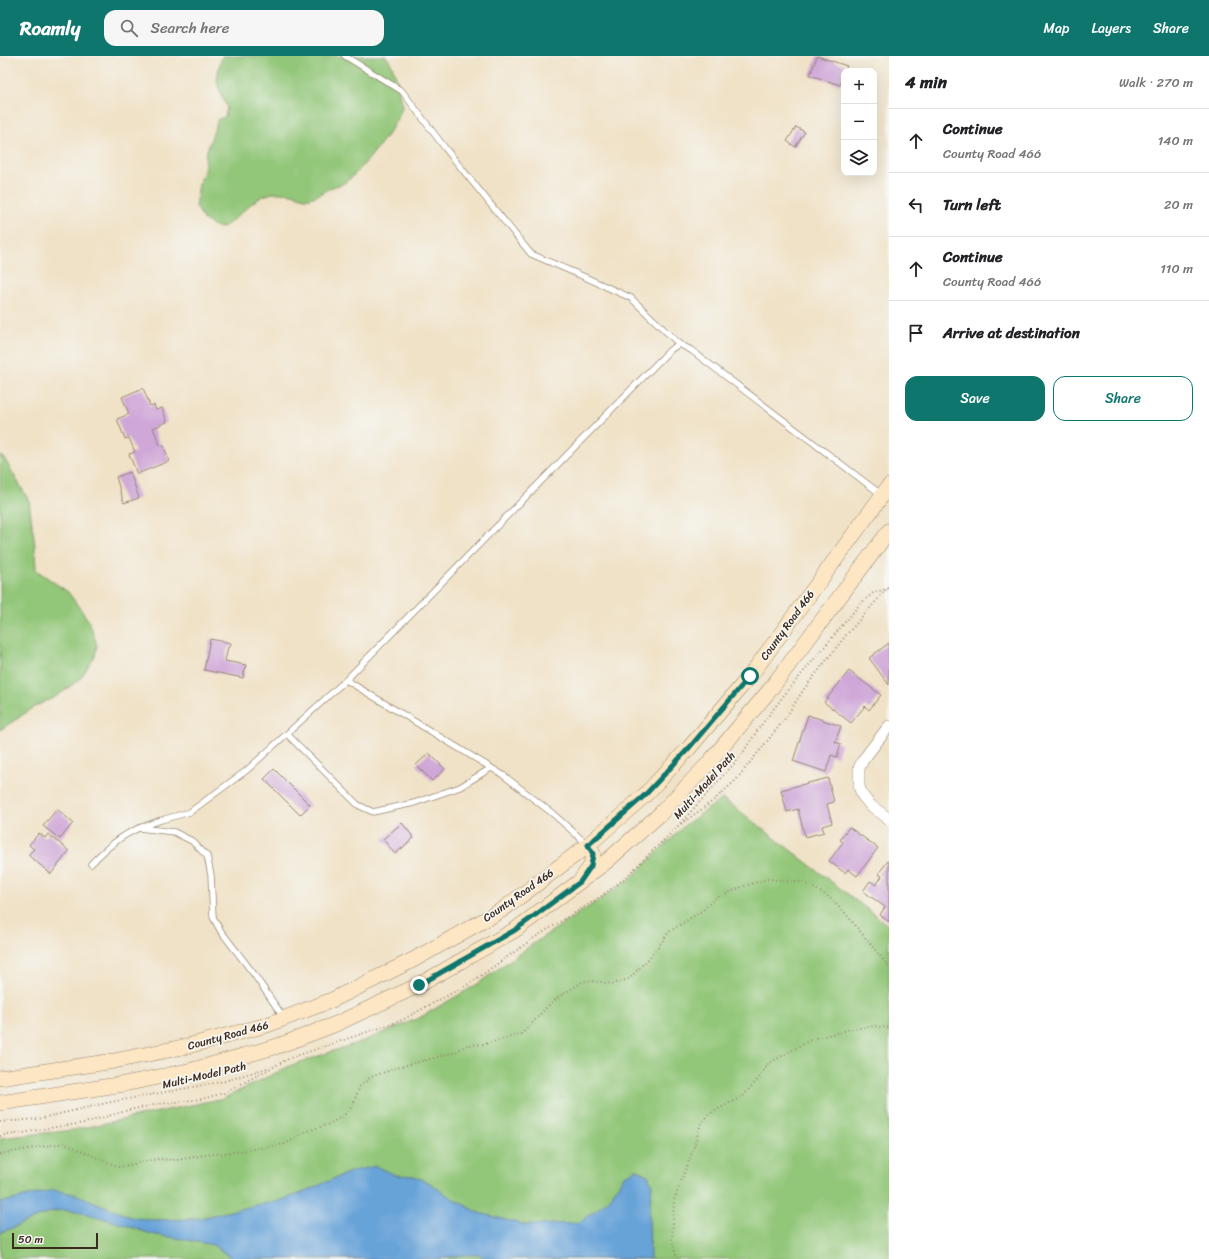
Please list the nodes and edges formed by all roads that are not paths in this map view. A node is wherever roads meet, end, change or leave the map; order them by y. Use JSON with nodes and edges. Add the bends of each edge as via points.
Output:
{"nodes":[{"id":1,"x":345,"y":56,"type":"edge"},
{"id":2,"x":679,"y":344,"type":"junction"},
{"id":3,"x":887,"y":494,"type":"edge"},
{"id":4,"x":889,"y":531,"type":"edge"},
{"id":5,"x":346,"y":680,"type":"junction"},
{"id":6,"x":889,"y":726,"type":"edge"},
{"id":7,"x":287,"y":734,"type":"junction"},
{"id":8,"x":491,"y":768,"type":"junction"},
{"id":9,"x":889,"y":820,"type":"edge"},
{"id":10,"x":140,"y":828,"type":"junction"},
{"id":11,"x":588,"y":845,"type":"junction"},
{"id":12,"x":91,"y":864,"type":"dead end"},
{"id":13,"x":580,"y":882,"type":"junction"},
{"id":14,"x":284,"y":1018,"type":"junction"},
{"id":15,"x":0,"y":1078,"type":"edge"},
{"id":16,"x":0,"y":1103,"type":"edge"}],
"edges":[{"from":1,"to":2,"type":"lane","via":[[402,91],[531,254],[631,298]]},
{"from":2,"to":3,"type":"lane","via":[[691,350]]},
{"from":2,"to":5,"type":"lane","via":[[670,350]]},
{"from":3,"to":11,"type":"main road","name":"County Road 466","via":[[750,676],[689,748],[645,795]]},
{"from":4,"to":13,"type":"main road","via":[[769,691],[707,766],[659,815]]},
{"from":5,"to":7,"type":"lane"},
{"from":5,"to":8,"type":"lane"},
{"from":6,"to":9,"type":"street","via":[[859,768],[862,796],[870,806]]},
{"from":7,"to":8,"type":"lane","via":[[358,805],[374,812],[414,803],[460,787]]},
{"from":7,"to":10,"type":"lane","via":[[247,770],[190,812]]},
{"from":8,"to":11,"type":"lane","via":[[552,813]]},
{"from":10,"to":12,"type":"lane","via":[[126,834]]},
{"from":10,"to":14,"type":"lane","via":[[174,832],[192,841],[207,856],[211,875],[213,917]]},
{"from":11,"to":13,"type":"main road","via":[[593,854],[591,866]]},
{"from":11,"to":14,"type":"main road","name":"County Road 466","via":[[502,910],[407,963],[332,1000]]},
{"from":13,"to":16,"type":"main road","via":[[515,930],[419,985],[336,1024],[278,1046],[193,1070],[124,1084]]},
{"from":14,"to":15,"type":"main road","name":"County Road 466","via":[[188,1046],[114,1061]]}]}
